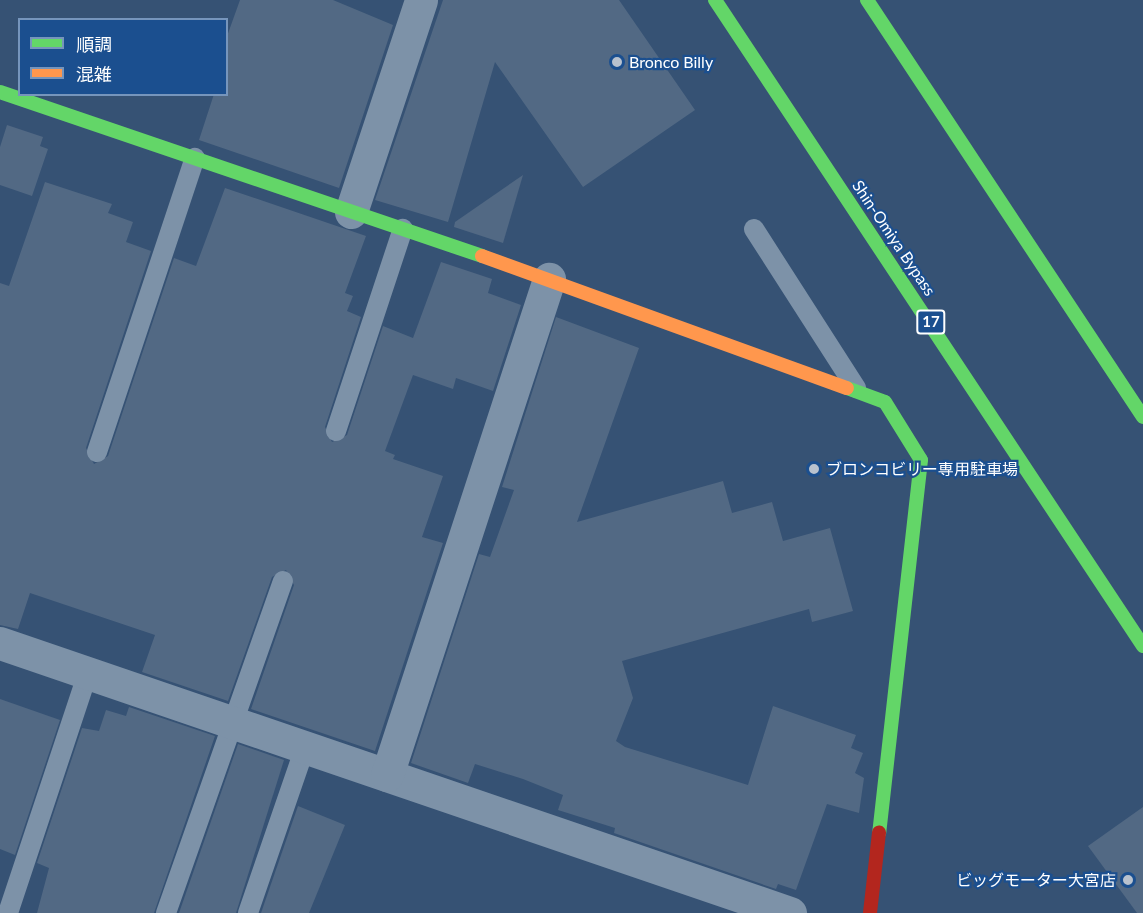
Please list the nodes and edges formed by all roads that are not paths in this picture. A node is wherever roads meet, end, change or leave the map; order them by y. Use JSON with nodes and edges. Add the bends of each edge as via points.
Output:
{"nodes":[{"id":1,"x":421,"y":0,"type":"edge"},
{"id":2,"x":715,"y":0,"type":"edge"},
{"id":3,"x":867,"y":0,"type":"edge"},
{"id":4,"x":0,"y":92,"type":"edge"},
{"id":5,"x":195,"y":158,"type":"junction"},
{"id":6,"x":351,"y":212,"type":"junction"},
{"id":7,"x":403,"y":229,"type":"junction"},
{"id":8,"x":754,"y":229,"type":"dead end"},
{"id":9,"x":549,"y":279,"type":"junction"},
{"id":10,"x":856,"y":388,"type":"junction"},
{"id":11,"x":1143,"y":417,"type":"edge"},
{"id":12,"x":336,"y":431,"type":"dead end"},
{"id":13,"x":97,"y":452,"type":"dead end"},
{"id":14,"x":283,"y":581,"type":"dead end"},
{"id":15,"x":0,"y":643,"type":"edge"},
{"id":16,"x":1143,"y":646,"type":"edge"},
{"id":17,"x":88,"y":673,"type":"junction"},
{"id":18,"x":230,"y":721,"type":"junction"},
{"id":19,"x":305,"y":747,"type":"junction"},
{"id":20,"x":387,"y":775,"type":"junction"},
{"id":21,"x":8,"y":913,"type":"edge"},
{"id":22,"x":166,"y":913,"type":"edge"},
{"id":23,"x":248,"y":913,"type":"edge"},
{"id":24,"x":790,"y":913,"type":"edge"},
{"id":25,"x":870,"y":913,"type":"edge"}],
"edges":[{"from":1,"to":6,"type":"street"},
{"from":2,"to":16,"type":"main road","name":"Shin-Omiya Bypass","number":"17"},
{"from":3,"to":11,"type":"main road"},
{"from":4,"to":5,"type":"main road"},
{"from":5,"to":6,"type":"main road"},
{"from":5,"to":13,"type":"lane"},
{"from":6,"to":7,"type":"main road"},
{"from":7,"to":9,"type":"main road"},
{"from":7,"to":12,"type":"lane"},
{"from":8,"to":10,"type":"lane"},
{"from":9,"to":10,"type":"main road"},
{"from":9,"to":20,"type":"street"},
{"from":10,"to":25,"type":"main road","via":[[885,402],[921,460]]},
{"from":14,"to":18,"type":"lane"},
{"from":15,"to":17,"type":"street"},
{"from":17,"to":18,"type":"street"},
{"from":17,"to":21,"type":"lane"},
{"from":18,"to":19,"type":"street"},
{"from":18,"to":22,"type":"lane"},
{"from":19,"to":20,"type":"street"},
{"from":19,"to":23,"type":"lane"},
{"from":20,"to":24,"type":"street"}]}
